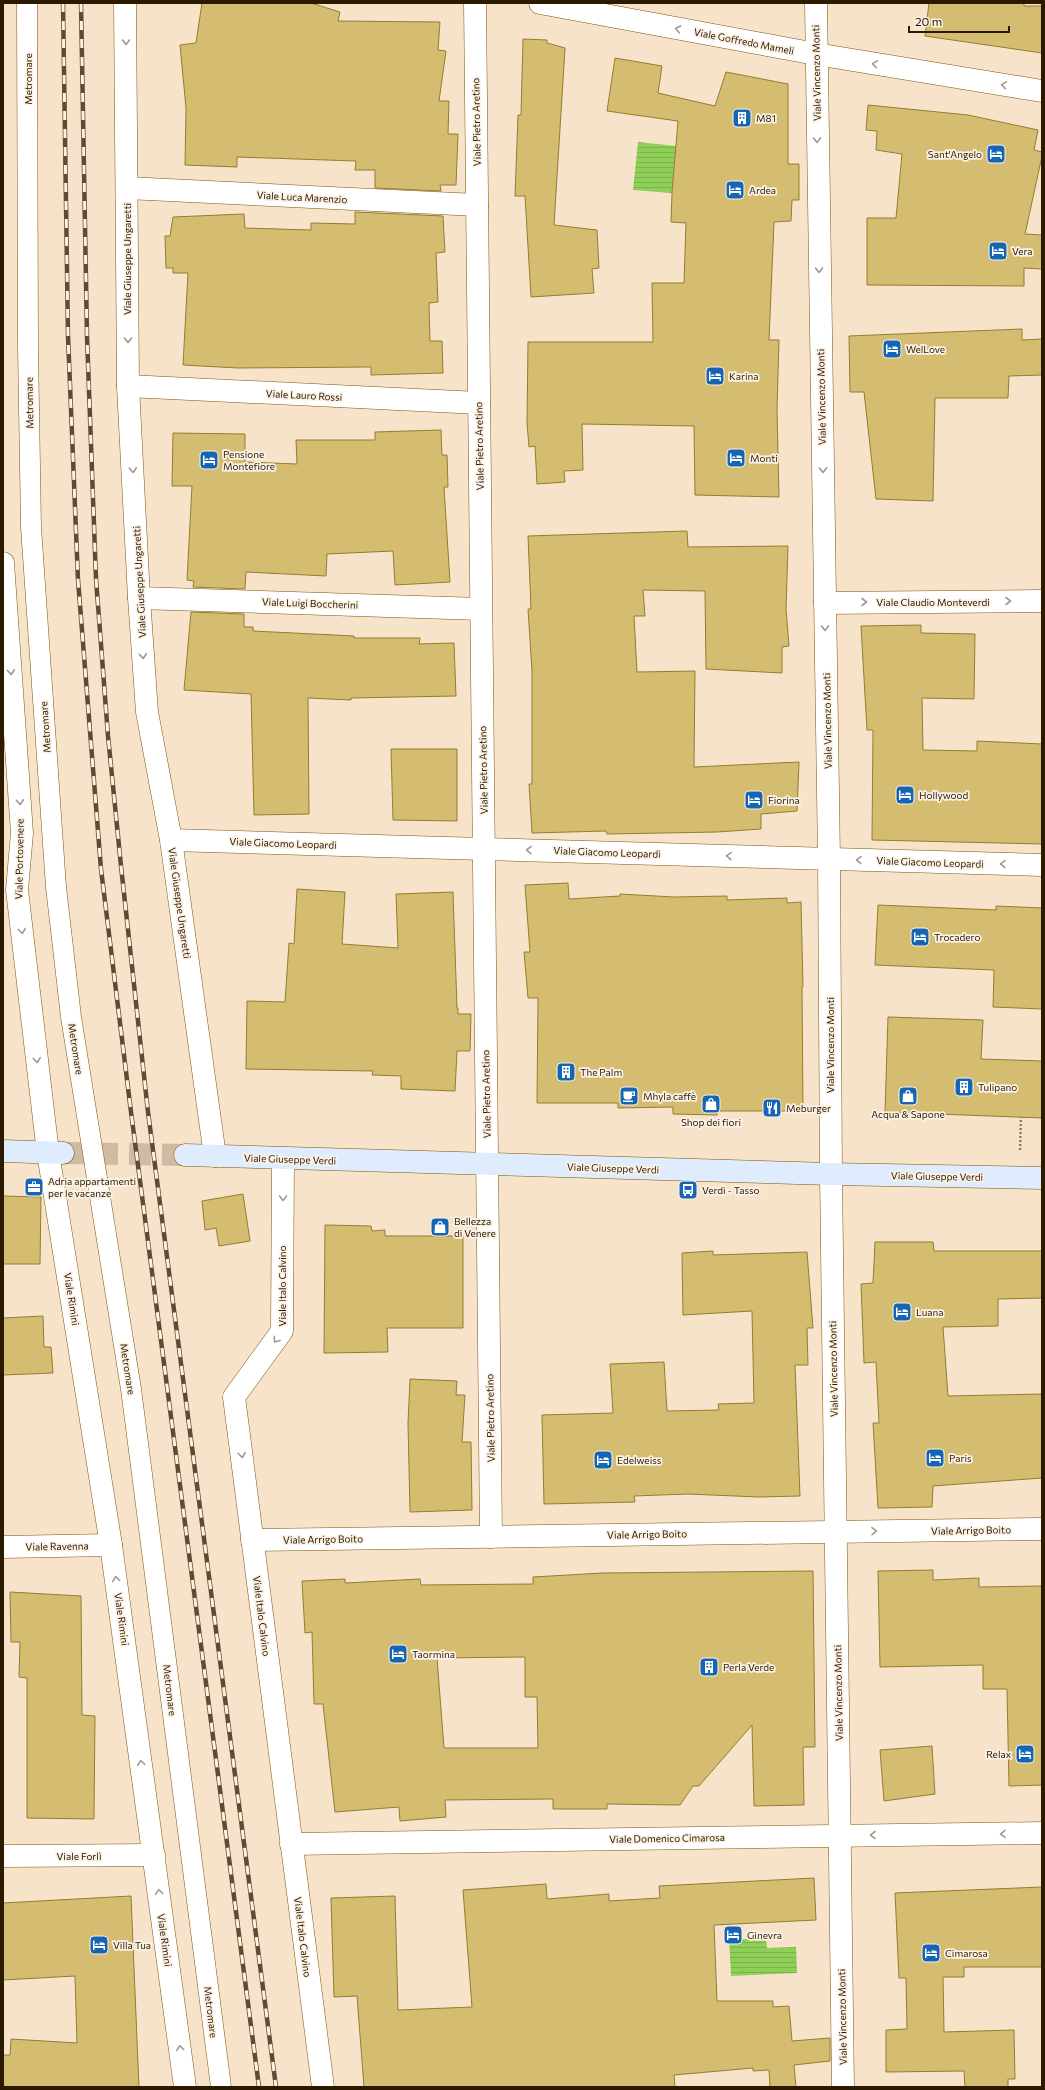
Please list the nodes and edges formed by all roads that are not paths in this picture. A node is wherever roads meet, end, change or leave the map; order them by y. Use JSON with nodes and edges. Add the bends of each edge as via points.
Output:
{"nodes":[{"id":1,"x":27,"y":3,"type":"edge"},
{"id":2,"x":125,"y":3,"type":"edge"},
{"id":3,"x":475,"y":3,"type":"edge"},
{"id":4,"x":540,"y":3,"type":"edge"},
{"id":5,"x":816,"y":3,"type":"edge"},
{"id":6,"x":816,"y":54,"type":"junction"},
{"id":7,"x":1042,"y":91,"type":"edge"},
{"id":8,"x":127,"y":188,"type":"junction"},
{"id":9,"x":477,"y":205,"type":"junction"},
{"id":10,"x":128,"y":386,"type":"junction"},
{"id":11,"x":479,"y":403,"type":"junction"},
{"id":12,"x":4,"y":574,"type":"edge"},
{"id":13,"x":139,"y":598,"type":"junction"},
{"id":14,"x":1042,"y":601,"type":"edge"},
{"id":15,"x":825,"y":603,"type":"junction"},
{"id":16,"x":482,"y":609,"type":"junction"},
{"id":17,"x":12,"y":833,"type":"edge"},
{"id":18,"x":171,"y":840,"type":"junction"},
{"id":19,"x":484,"y":849,"type":"junction"},
{"id":20,"x":829,"y":859,"type":"junction"},
{"id":21,"x":1042,"y":865,"type":"edge"},
{"id":22,"x":3,"y":1151,"type":"edge"},
{"id":23,"x":56,"y":1153,"type":"junction"},
{"id":24,"x":185,"y":1155,"type":"tunnel mouth"},
{"id":25,"x":214,"y":1156,"type":"junction"},
{"id":26,"x":283,"y":1159,"type":"junction"},
{"id":27,"x":487,"y":1165,"type":"junction"},
{"id":28,"x":831,"y":1174,"type":"junction"},
{"id":29,"x":1042,"y":1178,"type":"edge"},
{"id":30,"x":1042,"y":1528,"type":"edge"},
{"id":31,"x":835,"y":1532,"type":"junction"},
{"id":32,"x":491,"y":1537,"type":"junction"},
{"id":33,"x":252,"y":1540,"type":"junction"},
{"id":34,"x":111,"y":1545,"type":"junction"},
{"id":35,"x":3,"y":1547,"type":"edge"},
{"id":36,"x":1042,"y":1833,"type":"edge"},
{"id":37,"x":840,"y":1836,"type":"junction"},
{"id":38,"x":292,"y":1844,"type":"junction"},
{"id":39,"x":154,"y":1855,"type":"junction"},
{"id":40,"x":3,"y":1856,"type":"edge"},
{"id":41,"x":185,"y":2087,"type":"edge"},
{"id":42,"x":221,"y":2087,"type":"edge"},
{"id":43,"x":323,"y":2087,"type":"edge"},
{"id":44,"x":843,"y":2087,"type":"edge"}],
"edges":[{"from":1,"to":42,"type":"lane","name":"Metromare","via":[[31,526],[56,887],[71,1017],[131,1388]]},
{"from":2,"to":8,"type":"street","name":"Viale Giuseppe Ungaretti","one_way":true},
{"from":3,"to":9,"type":"street","name":"Viale Pietro Aretino"},
{"from":6,"to":4,"type":"street","name":"Viale Goffredo Mameli","one_way":true},
{"from":5,"to":6,"type":"street","name":"Viale Vincenzo Monti"},
{"from":7,"to":6,"type":"street","name":"Viale Goffredo Mameli","one_way":true},
{"from":6,"to":15,"type":"street","name":"Viale Vincenzo Monti","one_way":true},
{"from":8,"to":9,"type":"street","name":"Viale Luca Marenzio"},
{"from":8,"to":10,"type":"street","name":"Viale Giuseppe Ungaretti","one_way":true},
{"from":9,"to":11,"type":"street","name":"Viale Pietro Aretino"},
{"from":10,"to":11,"type":"street","name":"Viale Lauro Rossi"},
{"from":10,"to":13,"type":"street","name":"Viale Giuseppe Ungaretti","one_way":true},
{"from":11,"to":16,"type":"street","name":"Viale Pietro Aretino"},
{"from":12,"to":17,"type":"street","name":"Viale Portovenere","one_way":true},
{"from":13,"to":16,"type":"street","name":"Viale Luigi Boccherini"},
{"from":13,"to":18,"type":"street","name":"Viale Giuseppe Ungaretti","one_way":true,"via":[[147,712]]},
{"from":15,"to":14,"type":"street","name":"Viale Claudio Monteverdi","one_way":true},
{"from":15,"to":20,"type":"street","name":"Viale Vincenzo Monti","one_way":true},
{"from":16,"to":19,"type":"street","name":"Viale Pietro Aretino"},
{"from":17,"to":23,"type":"street","name":"Viale Portovenere","one_way":true,"via":[[17,890]]},
{"from":18,"to":19,"type":"street","name":"Viale Giacomo Leopardi"},
{"from":18,"to":25,"type":"street","name":"Viale Giuseppe Ungaretti"},
{"from":20,"to":19,"type":"street","name":"Viale Giacomo Leopardi","one_way":true},
{"from":19,"to":27,"type":"street","name":"Viale Pietro Aretino"},
{"from":21,"to":20,"type":"street","name":"Viale Giacomo Leopardi","one_way":true},
{"from":20,"to":28,"type":"street","name":"Viale Vincenzo Monti"},
{"from":22,"to":23,"type":"street"},
{"from":23,"to":34,"type":"street","name":"Viale Rimini"},
{"from":24,"to":25,"type":"street","name":"Viale Giuseppe Verdi"},
{"from":25,"to":26,"type":"street","name":"Viale Giuseppe Verdi"},
{"from":26,"to":27,"type":"street","name":"Viale Giuseppe Verdi"},
{"from":26,"to":33,"type":"street","name":"Viale Italo Calvino","one_way":true,"via":[[282,1331],[234,1397]]},
{"from":27,"to":28,"type":"street","name":"Viale Giuseppe Verdi"},
{"from":27,"to":32,"type":"street","name":"Viale Pietro Aretino"},
{"from":28,"to":29,"type":"street","name":"Viale Giuseppe Verdi"},
{"from":28,"to":31,"type":"street","name":"Viale Vincenzo Monti"},
{"from":31,"to":30,"type":"street","name":"Viale Arrigo Boito","one_way":true},
{"from":31,"to":32,"type":"street","name":"Viale Arrigo Boito"},
{"from":31,"to":37,"type":"street","name":"Viale Vincenzo Monti"},
{"from":32,"to":33,"type":"street","name":"Viale Arrigo Boito"},
{"from":33,"to":38,"type":"street","name":"Viale Italo Calvino"},
{"from":34,"to":35,"type":"street","name":"Viale Ravenna"},
{"from":39,"to":34,"type":"street","name":"Viale Rimini","one_way":true},
{"from":36,"to":37,"type":"street","name":"Viale Domenico Cimarosa","one_way":true},
{"from":37,"to":38,"type":"street","name":"Viale Domenico Cimarosa"},
{"from":37,"to":44,"type":"street","name":"Viale Vincenzo Monti"},
{"from":38,"to":43,"type":"street","name":"Viale Italo Calvino"},
{"from":39,"to":40,"type":"street","name":"Viale Forlì"},
{"from":41,"to":39,"type":"street","name":"Viale Rimini","one_way":true}]}
